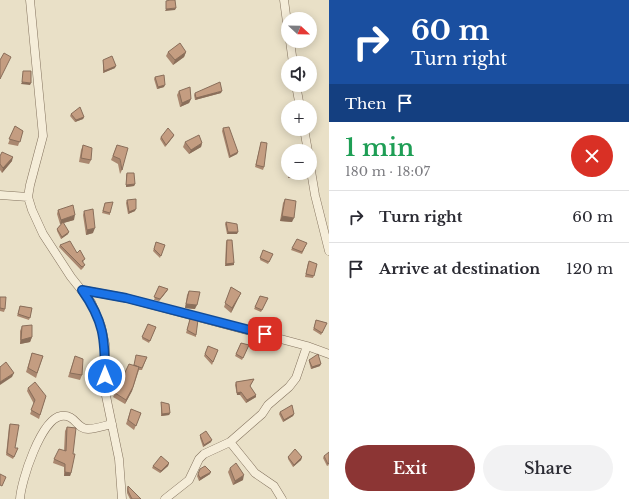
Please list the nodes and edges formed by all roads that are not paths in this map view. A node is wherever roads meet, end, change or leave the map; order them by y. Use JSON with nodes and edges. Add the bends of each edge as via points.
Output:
{"nodes":[{"id":1,"x":30,"y":0,"type":"edge"},
{"id":2,"x":284,"y":0,"type":"edge"},
{"id":3,"x":286,"y":12,"type":"edge"},
{"id":4,"x":312,"y":180,"type":"edge"},
{"id":5,"x":0,"y":195,"type":"edge"},
{"id":6,"x":28,"y":198,"type":"junction"},
{"id":7,"x":329,"y":251,"type":"edge"},
{"id":8,"x":82,"y":290,"type":"junction"},
{"id":9,"x":307,"y":346,"type":"junction"},
{"id":10,"x":329,"y":354,"type":"edge"},
{"id":11,"x":112,"y":424,"type":"junction"},
{"id":12,"x":230,"y":442,"type":"junction"},
{"id":13,"x":20,"y":499,"type":"edge"},
{"id":14,"x":122,"y":499,"type":"edge"},
{"id":15,"x":166,"y":499,"type":"edge"},
{"id":16,"x":282,"y":499,"type":"edge"}],
"edges":[{"from":1,"to":6,"type":"street","via":[[43,136]]},
{"from":2,"to":3,"type":"street"},
{"from":4,"to":7,"type":"street"},
{"from":5,"to":6,"type":"street"},
{"from":6,"to":8,"type":"street","via":[[44,234]]},
{"from":8,"to":9,"type":"street","via":[[126,298]]},
{"from":8,"to":11,"type":"street","via":[[91,302],[104,334],[105,391]]},
{"from":9,"to":10,"type":"street"},
{"from":9,"to":12,"type":"street","via":[[296,378],[289,387]]},
{"from":11,"to":13,"type":"street","via":[[86,429],[69,416],[60,416],[49,424],[41,434],[24,478]]},
{"from":11,"to":14,"type":"street","via":[[119,459]]},
{"from":12,"to":15,"type":"street","via":[[204,454],[189,480]]},
{"from":12,"to":16,"type":"street","via":[[255,473],[274,486]]}]}
